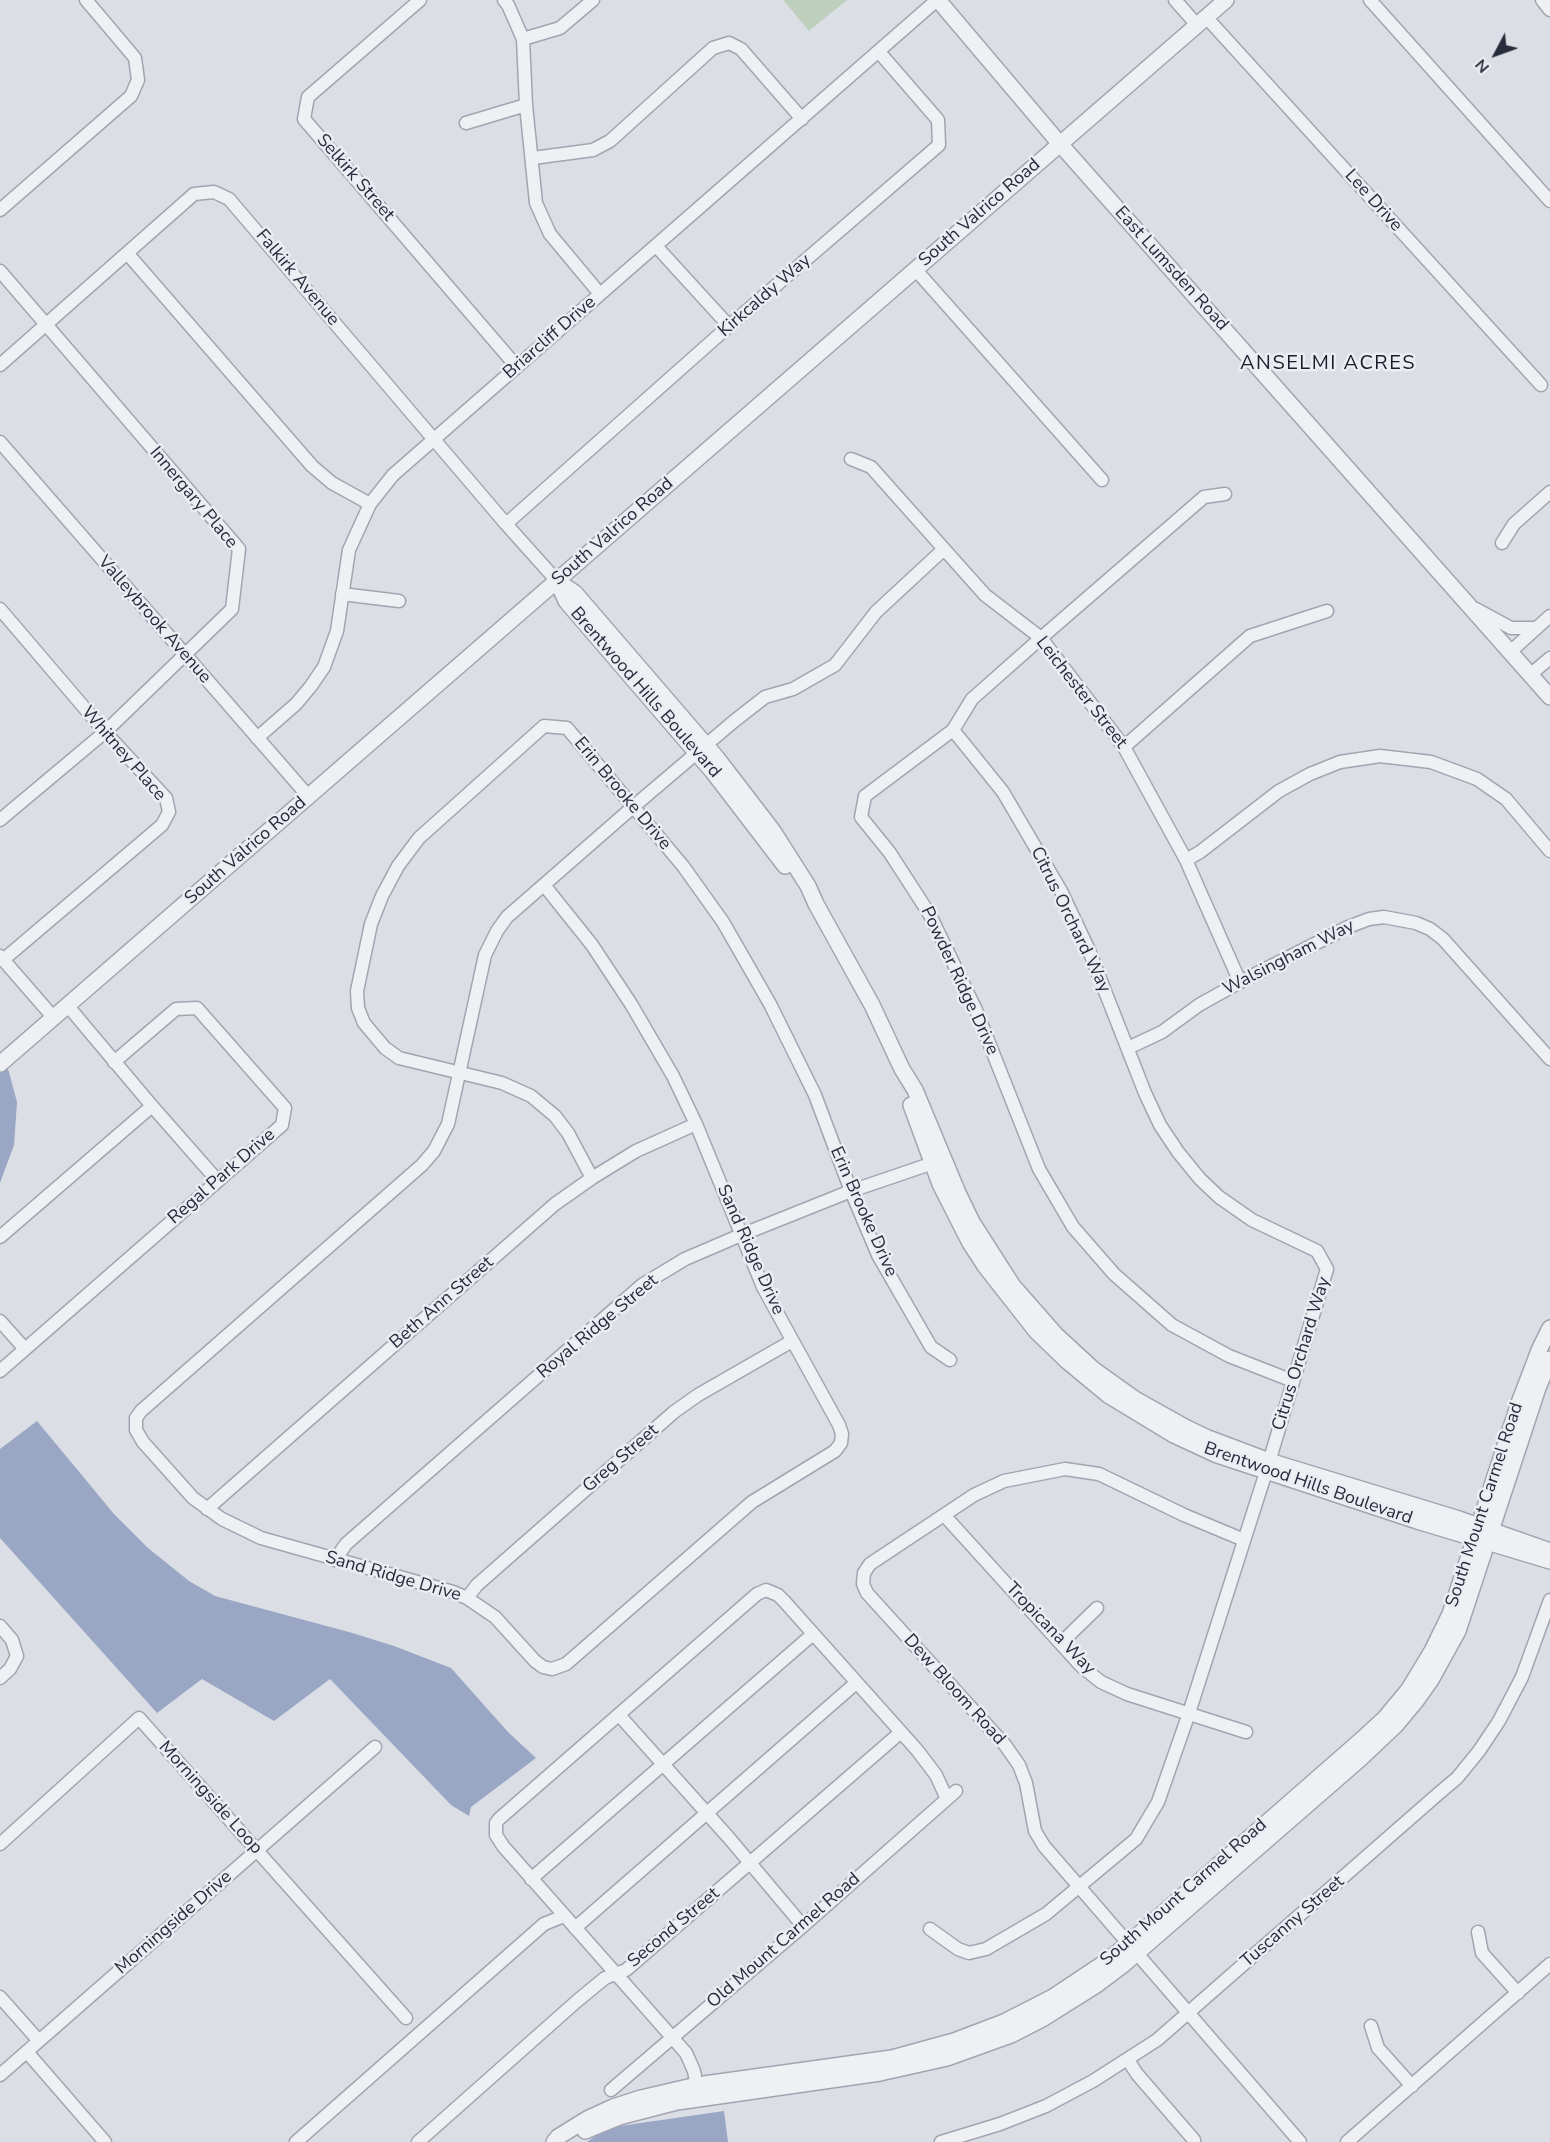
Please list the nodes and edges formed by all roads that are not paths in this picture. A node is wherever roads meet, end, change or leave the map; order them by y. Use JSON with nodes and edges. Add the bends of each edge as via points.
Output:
{"nodes":[{"id":1,"x":86,"y":0,"type":"edge"},
{"id":2,"x":420,"y":0,"type":"edge"},
{"id":3,"x":504,"y":0,"type":"edge"},
{"id":4,"x":593,"y":0,"type":"edge"},
{"id":5,"x":937,"y":0,"type":"edge"},
{"id":6,"x":1175,"y":0,"type":"edge"},
{"id":7,"x":1226,"y":0,"type":"edge"},
{"id":8,"x":1370,"y":0,"type":"edge"},
{"id":9,"x":1542,"y":0,"type":"edge"},
{"id":10,"x":1550,"y":10,"type":"edge"},
{"id":11,"x":1201,"y":21,"type":"junction"},
{"id":12,"x":524,"y":39,"type":"junction"},
{"id":13,"x":879,"y":52,"type":"junction"},
{"id":14,"x":526,"y":105,"type":"junction"},
{"id":15,"x":802,"y":119,"type":"junction"},
{"id":16,"x":466,"y":123,"type":"dead end"},
{"id":17,"x":1059,"y":144,"type":"junction"},
{"id":18,"x":533,"y":158,"type":"junction"},
{"id":19,"x":1550,"y":201,"type":"edge"},
{"id":20,"x":0,"y":210,"type":"edge"},
{"id":21,"x":656,"y":246,"type":"junction"},
{"id":22,"x":127,"y":253,"type":"junction"},
{"id":23,"x":915,"y":269,"type":"junction"},
{"id":24,"x":0,"y":271,"type":"edge"},
{"id":25,"x":600,"y":294,"type":"junction"},
{"id":26,"x":45,"y":325,"type":"junction"},
{"id":27,"x":729,"y":326,"type":"junction"},
{"id":28,"x":0,"y":365,"type":"edge"},
{"id":29,"x":517,"y":367,"type":"junction"},
{"id":30,"x":1540,"y":385,"type":"dead end"},
{"id":31,"x":434,"y":440,"type":"junction"},
{"id":32,"x":0,"y":442,"type":"edge"},
{"id":33,"x":851,"y":459,"type":"dead end"},
{"id":34,"x":1101,"y":480,"type":"dead end"},
{"id":35,"x":1550,"y":492,"type":"edge"},
{"id":36,"x":1225,"y":494,"type":"dead end"},
{"id":37,"x":370,"y":504,"type":"junction"},
{"id":38,"x":506,"y":524,"type":"junction"},
{"id":39,"x":1502,"y":543,"type":"dead end"},
{"id":40,"x":944,"y":549,"type":"junction"},
{"id":41,"x":557,"y":581,"type":"junction"},
{"id":42,"x":342,"y":594,"type":"junction"},
{"id":43,"x":399,"y":601,"type":"dead end"},
{"id":44,"x":1468,"y":604,"type":"junction"},
{"id":45,"x":0,"y":609,"type":"edge"},
{"id":46,"x":1327,"y":611,"type":"dead end"},
{"id":47,"x":1550,"y":616,"type":"edge"},
{"id":48,"x":1536,"y":628,"type":"junction"},
{"id":49,"x":1041,"y":638,"type":"junction"},
{"id":50,"x":1510,"y":652,"type":"junction"},
{"id":51,"x":184,"y":656,"type":"junction"},
{"id":52,"x":1550,"y":657,"type":"edge"},
{"id":53,"x":1530,"y":675,"type":"junction"},
{"id":54,"x":1550,"y":697,"type":"edge"},
{"id":55,"x":953,"y":730,"type":"junction"},
{"id":56,"x":105,"y":732,"type":"junction"},
{"id":57,"x":257,"y":738,"type":"junction"},
{"id":58,"x":1124,"y":747,"type":"junction"},
{"id":59,"x":702,"y":749,"type":"junction"},
{"id":60,"x":309,"y":797,"type":"junction"},
{"id":61,"x":633,"y":807,"type":"junction"},
{"id":62,"x":0,"y":820,"type":"edge"},
{"id":63,"x":1550,"y":851,"type":"edge"},
{"id":64,"x":1186,"y":860,"type":"junction"},
{"id":65,"x":544,"y":885,"type":"junction"},
{"id":66,"x":2,"y":958,"type":"edge"},
{"id":67,"x":1240,"y":982,"type":"junction"},
{"id":68,"x":67,"y":1005,"type":"junction"},
{"id":69,"x":54,"y":1017,"type":"junction"},
{"id":70,"x":1128,"y":1048,"type":"junction"},
{"id":71,"x":1550,"y":1059,"type":"edge"},
{"id":72,"x":114,"y":1062,"type":"junction"},
{"id":73,"x":0,"y":1064,"type":"edge"},
{"id":74,"x":460,"y":1073,"type":"junction"},
{"id":75,"x":152,"y":1106,"type":"junction"},
{"id":76,"x":696,"y":1124,"type":"junction"},
{"id":77,"x":937,"y":1161,"type":"junction"},
{"id":78,"x":592,"y":1178,"type":"junction"},
{"id":79,"x":217,"y":1180,"type":"junction"},
{"id":80,"x":851,"y":1191,"type":"junction"},
{"id":81,"x":741,"y":1235,"type":"junction"},
{"id":82,"x":0,"y":1237,"type":"edge"},
{"id":83,"x":0,"y":1321,"type":"edge"},
{"id":84,"x":1550,"y":1328,"type":"edge"},
{"id":85,"x":792,"y":1341,"type":"junction"},
{"id":86,"x":25,"y":1349,"type":"junction"},
{"id":87,"x":1550,"y":1359,"type":"edge"},
{"id":88,"x":950,"y":1360,"type":"dead end"},
{"id":89,"x":0,"y":1371,"type":"edge"},
{"id":90,"x":1293,"y":1381,"type":"junction"},
{"id":91,"x":1268,"y":1466,"type":"junction"},
{"id":92,"x":207,"y":1509,"type":"junction"},
{"id":93,"x":944,"y":1515,"type":"junction"},
{"id":94,"x":1484,"y":1534,"type":"junction"},
{"id":95,"x":1244,"y":1540,"type":"junction"},
{"id":96,"x":1550,"y":1551,"type":"edge"},
{"id":97,"x":335,"y":1560,"type":"junction"},
{"id":98,"x":1550,"y":1561,"type":"edge"},
{"id":99,"x":467,"y":1598,"type":"junction"},
{"id":100,"x":1550,"y":1600,"type":"edge"},
{"id":101,"x":1097,"y":1608,"type":"dead end"},
{"id":102,"x":0,"y":1626,"type":"edge"},
{"id":103,"x":813,"y":1634,"type":"junction"},
{"id":104,"x":1061,"y":1643,"type":"junction"},
{"id":105,"x":0,"y":1678,"type":"edge"},
{"id":106,"x":856,"y":1683,"type":"junction"},
{"id":107,"x":1189,"y":1713,"type":"junction"},
{"id":108,"x":619,"y":1715,"type":"junction"},
{"id":109,"x":901,"y":1732,"type":"junction"},
{"id":110,"x":1246,"y":1732,"type":"dead end"},
{"id":111,"x":375,"y":1747,"type":"dead end"},
{"id":112,"x":662,"y":1764,"type":"junction"},
{"id":113,"x":706,"y":1814,"type":"junction"},
{"id":114,"x":0,"y":1844,"type":"edge"},
{"id":115,"x":257,"y":1850,"type":"junction"},
{"id":116,"x":749,"y":1864,"type":"junction"},
{"id":117,"x":531,"y":1879,"type":"junction"},
{"id":118,"x":1079,"y":1887,"type":"junction"},
{"id":119,"x":564,"y":1916,"type":"junction"},
{"id":120,"x":803,"y":1926,"type":"junction"},
{"id":121,"x":575,"y":1928,"type":"junction"},
{"id":122,"x":930,"y":1929,"type":"dead end"},
{"id":123,"x":1478,"y":1932,"type":"dead end"},
{"id":124,"x":1132,"y":1949,"type":"junction"},
{"id":125,"x":1550,"y":1964,"type":"edge"},
{"id":126,"x":617,"y":1974,"type":"junction"},
{"id":127,"x":1518,"y":1993,"type":"junction"},
{"id":128,"x":0,"y":1997,"type":"edge"},
{"id":129,"x":1189,"y":2014,"type":"junction"},
{"id":130,"x":406,"y":2018,"type":"dead end"},
{"id":131,"x":1371,"y":2026,"type":"dead end"},
{"id":132,"x":673,"y":2037,"type":"junction"},
{"id":133,"x":39,"y":2041,"type":"junction"},
{"id":134,"x":27,"y":2052,"type":"junction"},
{"id":135,"x":1128,"y":2060,"type":"junction"},
{"id":136,"x":0,"y":2075,"type":"edge"},
{"id":137,"x":1412,"y":2086,"type":"junction"},
{"id":138,"x":611,"y":2090,"type":"dead end"},
{"id":139,"x":698,"y":2092,"type":"junction"},
{"id":140,"x":105,"y":2142,"type":"edge"},
{"id":141,"x":296,"y":2142,"type":"edge"},
{"id":142,"x":418,"y":2142,"type":"edge"},
{"id":143,"x":554,"y":2142,"type":"edge"},
{"id":144,"x":567,"y":2142,"type":"edge"},
{"id":145,"x":941,"y":2142,"type":"edge"},
{"id":146,"x":1194,"y":2142,"type":"edge"},
{"id":147,"x":1300,"y":2142,"type":"edge"},
{"id":148,"x":1347,"y":2142,"type":"edge"}],
"edges":[{"from":1,"to":20,"type":"street","via":[[135,58],[138,80],[131,96]]},
{"from":2,"to":29,"type":"street","name":"Selkirk Street","via":[[308,97],[304,119]]},
{"from":3,"to":12,"type":"street"},
{"from":4,"to":12,"type":"street","via":[[560,28]]},
{"from":5,"to":13,"type":"street","name":"Briarcliff Drive"},
{"from":5,"to":17,"type":"street","name":"East Lumsden Road"},
{"from":6,"to":11,"type":"street","name":"Lee Drive"},
{"from":7,"to":11,"type":"street","name":"South Valrico Road"},
{"from":8,"to":19,"type":"street"},
{"from":9,"to":10,"type":"street"},
{"from":11,"to":17,"type":"street","name":"South Valrico Road"},
{"from":11,"to":30,"type":"street","name":"Lee Drive"},
{"from":12,"to":14,"type":"street"},
{"from":13,"to":15,"type":"street","name":"Briarcliff Drive"},
{"from":13,"to":27,"type":"street","name":"Kirkcaldy Way","via":[[938,120],[939,145]]},
{"from":14,"to":16,"type":"street"},
{"from":14,"to":18,"type":"street"},
{"from":15,"to":18,"type":"street","via":[[741,50],[729,43],[713,48],[610,141],[593,150]]},
{"from":15,"to":21,"type":"street","name":"Briarcliff Drive"},
{"from":17,"to":23,"type":"street","name":"South Valrico Road"},
{"from":17,"to":44,"type":"street","name":"East Lumsden Road"},
{"from":18,"to":25,"type":"street","via":[[536,203],[549,234]]},
{"from":21,"to":25,"type":"street","name":"Briarcliff Drive"},
{"from":21,"to":27,"type":"street"},
{"from":22,"to":26,"type":"street","name":"Falkirk Avenue"},
{"from":22,"to":31,"type":"street","name":"Falkirk Avenue","via":[[194,194],[214,192],[229,199]]},
{"from":22,"to":37,"type":"street","via":[[312,466],[332,483]]},
{"from":23,"to":34,"type":"street"},
{"from":23,"to":41,"type":"street","name":"South Valrico Road"},
{"from":24,"to":26,"type":"street","name":"Innergary Place"},
{"from":25,"to":29,"type":"street","name":"Briarcliff Drive"},
{"from":26,"to":28,"type":"street","name":"Falkirk Avenue"},
{"from":26,"to":51,"type":"street","name":"Innergary Place","via":[[239,549],[232,609]]},
{"from":27,"to":38,"type":"street","name":"Kirkcaldy Way"},
{"from":29,"to":31,"type":"street","name":"Briarcliff Drive"},
{"from":31,"to":37,"type":"street","name":"Briarcliff Drive","via":[[393,475]]},
{"from":31,"to":38,"type":"street","name":"Falkirk Avenue"},
{"from":32,"to":51,"type":"street","name":"Valleybrook Avenue"},
{"from":33,"to":40,"type":"street","name":"Leichester Street","via":[[871,467]]},
{"from":35,"to":39,"type":"street","via":[[1514,524]]},
{"from":36,"to":49,"type":"street","name":"Powder Ridge Drive","via":[[1204,497]]},
{"from":37,"to":42,"type":"street","name":"Briarcliff Drive","via":[[349,550]]},
{"from":38,"to":41,"type":"street","name":"Falkirk Avenue"},
{"from":40,"to":49,"type":"street","name":"Leichester Street","via":[[985,595]]},
{"from":40,"to":59,"type":"street","name":"Sand Ridge Drive","via":[[876,612],[835,665],[793,689],[765,697]]},
{"from":41,"to":59,"type":"street","name":"Brentwood Hills Boulevard","via":[[566,601]]},
{"from":41,"to":60,"type":"street","name":"South Valrico Road"},
{"from":42,"to":43,"type":"street"},
{"from":42,"to":57,"type":"street","name":"Briarcliff Drive","via":[[337,631],[324,667],[296,704]]},
{"from":44,"to":48,"type":"street","via":[[1511,628]]},
{"from":44,"to":50,"type":"street","name":"East Lumsden Road"},
{"from":45,"to":56,"type":"street","name":"Whitney Place"},
{"from":46,"to":58,"type":"street","via":[[1250,636]]},
{"from":47,"to":48,"type":"street"},
{"from":48,"to":50,"type":"street"},
{"from":49,"to":55,"type":"street","name":"Powder Ridge Drive","via":[[972,699]]},
{"from":49,"to":58,"type":"street","name":"Leichester Street"},
{"from":50,"to":53,"type":"street","name":"East Lumsden Road"},
{"from":51,"to":56,"type":"street","name":"Innergary Place"},
{"from":51,"to":57,"type":"street","name":"Valleybrook Avenue"},
{"from":52,"to":53,"type":"street"},
{"from":53,"to":54,"type":"street","name":"East Lumsden Road"},
{"from":55,"to":70,"type":"street","name":"Citrus Orchard Way","via":[[1003,792],[1051,873],[1088,948]]},
{"from":55,"to":90,"type":"street","name":"Powder Ridge Drive","via":[[865,796],[861,817],[930,915],[976,1010],[1039,1169],[1073,1227],[1113,1275],[1172,1325],[1229,1356]]},
{"from":56,"to":62,"type":"street","name":"Innergary Place"},
{"from":56,"to":66,"type":"street","name":"Whitney Place","via":[[166,798],[169,812],[162,825]]},
{"from":57,"to":60,"type":"street","name":"Valleybrook Avenue"},
{"from":58,"to":64,"type":"street","name":"Leichester Street"},
{"from":59,"to":61,"type":"street","name":"Sand Ridge Drive"},
{"from":59,"to":77,"type":"street","name":"Brentwood Hills Boulevard","via":[[801,890],[816,904],[902,1069],[907,1093]]},
{"from":60,"to":68,"type":"street","name":"South Valrico Road"},
{"from":61,"to":65,"type":"street","name":"Sand Ridge Drive"},
{"from":61,"to":74,"type":"street","name":"Erin Brooke Drive","via":[[567,728],[544,726],[419,838],[398,866],[371,924],[357,991],[358,1008],[364,1023],[399,1058]]},
{"from":61,"to":80,"type":"street","name":"Erin Brooke Drive","via":[[683,866],[723,922],[770,1004],[814,1095]]},
{"from":63,"to":64,"type":"street","via":[[1506,800],[1478,779],[1431,762],[1380,756],[1340,762],[1279,791]]},
{"from":64,"to":67,"type":"street","name":"Leichester Street"},
{"from":65,"to":74,"type":"street","name":"Sand Ridge Drive","via":[[507,917],[485,955]]},
{"from":65,"to":76,"type":"street","name":"Sand Ridge Drive","via":[[592,945],[631,1004]]},
{"from":66,"to":69,"type":"street"},
{"from":67,"to":70,"type":"street","name":"Walsingham Way","via":[[1205,1000],[1162,1032]]},
{"from":67,"to":71,"type":"street","name":"Walsingham Way","via":[[1358,923],[1384,917],[1401,919],[1430,929],[1443,939]]},
{"from":68,"to":69,"type":"street","name":"South Valrico Road"},
{"from":68,"to":72,"type":"street"},
{"from":69,"to":73,"type":"street","name":"South Valrico Road"},
{"from":70,"to":90,"type":"street","name":"Citrus Orchard Way","via":[[1160,1125],[1200,1179],[1252,1220],[1317,1251],[1328,1269]]},
{"from":72,"to":75,"type":"street"},
{"from":72,"to":79,"type":"street","name":"Regal Park Drive","via":[[176,1009],[197,1008],[285,1108],[282,1125]]},
{"from":74,"to":78,"type":"street","name":"Erin Brooke Drive","via":[[502,1083],[531,1096],[568,1133]]},
{"from":74,"to":92,"type":"street","name":"Sand Ridge Drive","via":[[446,1130],[427,1161],[138,1415],[135,1426],[142,1442]]},
{"from":75,"to":79,"type":"street"},
{"from":75,"to":82,"type":"street"},
{"from":76,"to":78,"type":"street","name":"Beth Ann Street","via":[[636,1151]]},
{"from":76,"to":81,"type":"street","name":"Sand Ridge Drive"},
{"from":77,"to":80,"type":"street","name":"Royal Ridge Street"},
{"from":77,"to":91,"type":"street","name":"Brentwood Hills Boulevard","via":[[949,1203],[985,1266],[1018,1310],[1067,1361],[1128,1408],[1174,1435],[1217,1455]]},
{"from":78,"to":92,"type":"street","name":"Beth Ann Street","via":[[555,1204]]},
{"from":79,"to":86,"type":"street","name":"Regal Park Drive"},
{"from":80,"to":81,"type":"street","name":"Royal Ridge Street"},
{"from":80,"to":88,"type":"street","name":"Erin Brooke Drive","via":[[878,1255],[914,1318],[931,1347]]},
{"from":81,"to":85,"type":"street","name":"Sand Ridge Drive"},
{"from":81,"to":97,"type":"street","name":"Royal Ridge Street","via":[[685,1259],[642,1285],[346,1544]]},
{"from":83,"to":86,"type":"street"},
{"from":84,"to":94,"type":"street","name":"South Mount Carmel Road","via":[[1519,1403]]},
{"from":85,"to":99,"type":"street","name":"Greg Street","via":[[681,1407],[477,1585]]},
{"from":85,"to":99,"type":"street","name":"Sand Ridge Drive","via":[[841,1430],[841,1443],[835,1451],[744,1508],[559,1668],[539,1665],[503,1625]]},
{"from":86,"to":89,"type":"street","name":"Regal Park Drive"},
{"from":87,"to":94,"type":"street","name":"South Mount Carmel Road"},
{"from":90,"to":91,"type":"street","name":"Citrus Orchard Way"},
{"from":91,"to":94,"type":"street","name":"Brentwood Hills Boulevard"},
{"from":91,"to":95,"type":"street","name":"Citrus Orchard Way"},
{"from":92,"to":97,"type":"street","name":"Sand Ridge Drive","via":[[261,1539]]},
{"from":93,"to":95,"type":"street","name":"Dew Bloom Road","via":[[1004,1481],[1065,1469],[1099,1474]]},
{"from":93,"to":104,"type":"street","name":"Tropicana Way"},
{"from":93,"to":118,"type":"street","name":"Dew Bloom Road","via":[[870,1564],[864,1573],[864,1589],[1005,1745],[1026,1783],[1035,1831]]},
{"from":94,"to":96,"type":"street","name":"Brentwood Hills Boulevard"},
{"from":94,"to":98,"type":"street","name":"Brentwood Hills Boulevard"},
{"from":94,"to":124,"type":"street","name":"South Mount Carmel Road","via":[[1441,1634],[1392,1710]]},
{"from":95,"to":107,"type":"street","name":"Citrus Orchard Way"},
{"from":97,"to":99,"type":"street","name":"Sand Ridge Drive"},
{"from":100,"to":129,"type":"street","name":"Tuscanny Street","via":[[1522,1677],[1499,1721],[1456,1778]]},
{"from":101,"to":104,"type":"street"},
{"from":102,"to":105,"type":"street","via":[[12,1640],[17,1656]]},
{"from":103,"to":106,"type":"street"},
{"from":103,"to":108,"type":"street","via":[[778,1595],[766,1590]]},
{"from":103,"to":112,"type":"street"},
{"from":104,"to":107,"type":"street","name":"Tropicana Way","via":[[1101,1682]]},
{"from":106,"to":109,"type":"street"},
{"from":106,"to":113,"type":"street"},
{"from":107,"to":110,"type":"street","name":"Tropicana Way"},
{"from":107,"to":118,"type":"street","name":"Citrus Orchard Way","via":[[1158,1802],[1137,1839]]},
{"from":108,"to":112,"type":"street"},
{"from":108,"to":117,"type":"street","via":[[499,1819],[495,1829],[498,1840]]},
{"from":109,"to":116,"type":"street","name":"Second Street"},
{"from":109,"to":120,"type":"street","name":"Old Mount Carmel Road","via":[[952,1795]]},
{"from":111,"to":115,"type":"street","name":"Morningside Drive"},
{"from":112,"to":113,"type":"street"},
{"from":112,"to":117,"type":"street"},
{"from":113,"to":116,"type":"street"},
{"from":113,"to":121,"type":"street"},
{"from":114,"to":115,"type":"street","name":"Morningside Loop","via":[[139,1718]]},
{"from":115,"to":130,"type":"street","name":"Morningside Loop"},
{"from":115,"to":133,"type":"street","name":"Morningside Drive"},
{"from":116,"to":120,"type":"street"},
{"from":116,"to":126,"type":"street","name":"Second Street"},
{"from":117,"to":119,"type":"street"},
{"from":118,"to":122,"type":"street","name":"Citrus Orchard Way","via":[[1046,1914],[986,1949],[969,1953],[957,1949]]},
{"from":118,"to":124,"type":"street","name":"Dew Bloom Road"},
{"from":119,"to":121,"type":"street"},
{"from":119,"to":141,"type":"street","via":[[544,1924]]},
{"from":120,"to":132,"type":"street","name":"Old Mount Carmel Road"},
{"from":121,"to":126,"type":"street"},
{"from":123,"to":127,"type":"street","via":[[1482,1953]]},
{"from":124,"to":129,"type":"street","name":"Dew Bloom Road"},
{"from":124,"to":139,"type":"street","name":"South Mount Carmel Road","via":[[1053,1997],[954,2042],[892,2058]]},
{"from":125,"to":127,"type":"street"},
{"from":126,"to":132,"type":"street"},
{"from":126,"to":142,"type":"street","name":"Second Street","via":[[605,1978],[586,1994]]},
{"from":127,"to":137,"type":"street"},
{"from":128,"to":133,"type":"street"},
{"from":129,"to":135,"type":"street","name":"Tuscanny Street"},
{"from":129,"to":147,"type":"street","name":"Dew Bloom Road"},
{"from":131,"to":137,"type":"street","via":[[1378,2048]]},
{"from":132,"to":138,"type":"street","name":"Old Mount Carmel Road"},
{"from":132,"to":139,"type":"street","via":[[690,2059]]},
{"from":133,"to":134,"type":"street","name":"Morningside Drive"},
{"from":134,"to":136,"type":"street","name":"Morningside Drive"},
{"from":134,"to":140,"type":"street"},
{"from":135,"to":145,"type":"street","name":"Tuscanny Street","via":[[1034,2111]]},
{"from":135,"to":146,"type":"street"},
{"from":137,"to":148,"type":"street"},
{"from":139,"to":143,"type":"street","name":"South Mount Carmel Road","via":[[641,2098],[613,2107]]},
{"from":139,"to":144,"type":"street","name":"South Mount Carmel Road","via":[[619,2117]]}]}
